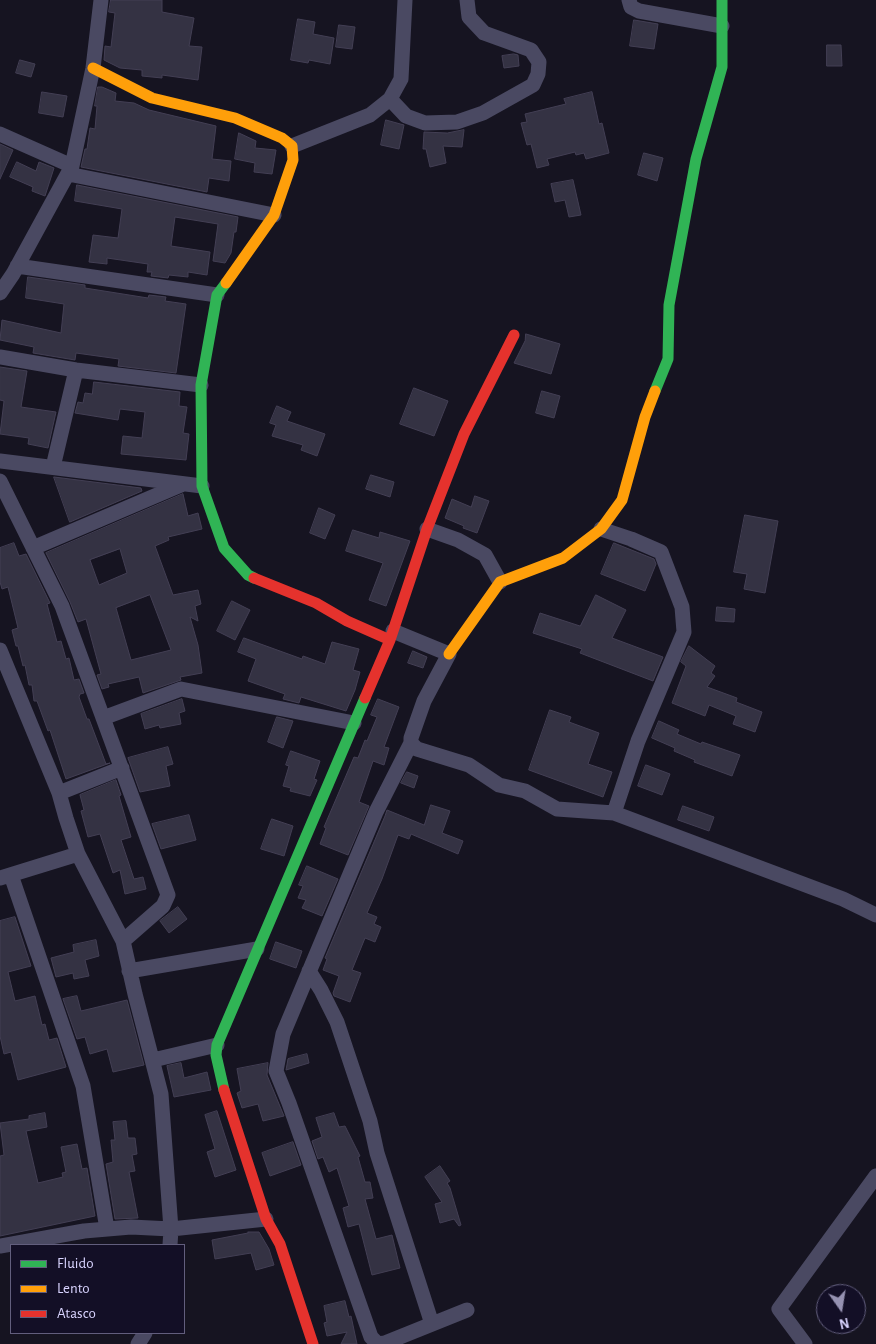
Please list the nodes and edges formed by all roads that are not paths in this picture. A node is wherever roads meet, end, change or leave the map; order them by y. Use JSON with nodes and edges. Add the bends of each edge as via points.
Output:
{"nodes":[{"id":1,"x":101,"y":0,"type":"edge"},
{"id":2,"x":405,"y":0,"type":"edge"},
{"id":3,"x":467,"y":0,"type":"edge"},
{"id":4,"x":629,"y":0,"type":"edge"},
{"id":5,"x":722,"y":0,"type":"edge"},
{"id":6,"x":722,"y":26,"type":"junction"},
{"id":7,"x":93,"y":68,"type":"junction"},
{"id":8,"x":390,"y":99,"type":"junction"},
{"id":9,"x":0,"y":134,"type":"edge"},
{"id":10,"x":292,"y":146,"type":"junction"},
{"id":11,"x":70,"y":170,"type":"junction"},
{"id":12,"x":274,"y":215,"type":"junction"},
{"id":13,"x":17,"y":266,"type":"junction"},
{"id":14,"x":0,"y":293,"type":"edge"},
{"id":15,"x":217,"y":295,"type":"junction"},
{"id":16,"x":514,"y":335,"type":"dead end"},
{"id":17,"x":0,"y":357,"type":"edge"},
{"id":18,"x":76,"y":370,"type":"junction"},
{"id":19,"x":201,"y":385,"type":"junction"},
{"id":20,"x":0,"y":461,"type":"edge"},
{"id":21,"x":53,"y":467,"type":"junction"},
{"id":22,"x":0,"y":481,"type":"edge"},
{"id":23,"x":183,"y":484,"type":"junction"},
{"id":24,"x":202,"y":486,"type":"junction"},
{"id":25,"x":427,"y":529,"type":"junction"},
{"id":26,"x":601,"y":529,"type":"junction"},
{"id":27,"x":33,"y":548,"type":"junction"},
{"id":28,"x":500,"y":582,"type":"junction"},
{"id":29,"x":391,"y":636,"type":"junction"},
{"id":30,"x":0,"y":650,"type":"edge"},
{"id":31,"x":449,"y":654,"type":"junction"},
{"id":32,"x":103,"y":718,"type":"junction"},
{"id":33,"x":354,"y":723,"type":"junction"},
{"id":34,"x":411,"y":743,"type":"junction"},
{"id":35,"x":122,"y":768,"type":"junction"},
{"id":36,"x":60,"y":793,"type":"junction"},
{"id":37,"x":614,"y":813,"type":"junction"},
{"id":38,"x":78,"y":854,"type":"junction"},
{"id":39,"x":6,"y":876,"type":"edge"},
{"id":40,"x":876,"y":915,"type":"edge"},
{"id":41,"x":123,"y":941,"type":"junction"},
{"id":42,"x":257,"y":949,"type":"junction"},
{"id":43,"x":129,"y":971,"type":"junction"},
{"id":44,"x":309,"y":971,"type":"junction"},
{"id":45,"x":217,"y":1045,"type":"junction"},
{"id":46,"x":153,"y":1060,"type":"junction"},
{"id":47,"x":876,"y":1176,"type":"edge"},
{"id":48,"x":266,"y":1219,"type":"junction"},
{"id":49,"x":107,"y":1229,"type":"junction"},
{"id":50,"x":171,"y":1229,"type":"junction"},
{"id":51,"x":11,"y":1244,"type":"edge"},
{"id":52,"x":170,"y":1244,"type":"edge"},
{"id":53,"x":467,"y":1310,"type":"dead end"},
{"id":54,"x":432,"y":1324,"type":"junction"},
{"id":55,"x":313,"y":1344,"type":"edge"},
{"id":56,"x":805,"y":1344,"type":"edge"}],
"edges":[{"from":1,"to":7,"type":"street"},
{"from":2,"to":8,"type":"street","via":[[401,79]]},
{"from":3,"to":8,"type":"street","via":[[469,17],[484,33],[532,50],[539,62],[533,85],[483,113],[457,122],[425,123],[406,116]]},
{"from":4,"to":6,"type":"street","via":[[639,11]]},
{"from":5,"to":6,"type":"street"},
{"from":6,"to":26,"type":"street","via":[[722,67],[696,158],[669,305],[668,359],[645,418],[622,500]]},
{"from":7,"to":10,"type":"street","via":[[152,98],[235,118],[282,138]]},
{"from":7,"to":11,"type":"street"},
{"from":8,"to":10,"type":"street","via":[[370,115]]},
{"from":9,"to":11,"type":"street"},
{"from":10,"to":12,"type":"street","via":[[293,160]]},
{"from":11,"to":12,"type":"street"},
{"from":11,"to":13,"type":"street"},
{"from":12,"to":15,"type":"street"},
{"from":13,"to":14,"type":"street"},
{"from":13,"to":15,"type":"street"},
{"from":15,"to":19,"type":"street"},
{"from":16,"to":25,"type":"street","via":[[464,434]]},
{"from":17,"to":18,"type":"street"},
{"from":18,"to":19,"type":"street"},
{"from":18,"to":21,"type":"street"},
{"from":19,"to":24,"type":"street"},
{"from":20,"to":21,"type":"street"},
{"from":21,"to":23,"type":"street"},
{"from":22,"to":27,"type":"street"},
{"from":23,"to":24,"type":"street"},
{"from":23,"to":27,"type":"street"},
{"from":24,"to":29,"type":"street","via":[[224,548],[248,576],[316,603],[347,621]]},
{"from":25,"to":28,"type":"street","via":[[458,540],[485,555]]},
{"from":25,"to":29,"type":"street"},
{"from":26,"to":28,"type":"street","via":[[563,558]]},
{"from":26,"to":37,"type":"street","via":[[661,552],[682,607],[684,632],[638,740]]},
{"from":27,"to":32,"type":"street","via":[[62,606]]},
{"from":28,"to":31,"type":"street"},
{"from":29,"to":31,"type":"street"},
{"from":29,"to":33,"type":"street"},
{"from":30,"to":36,"type":"street"},
{"from":31,"to":34,"type":"street","via":[[424,701]]},
{"from":32,"to":33,"type":"street","via":[[181,689]]},
{"from":32,"to":35,"type":"street"},
{"from":33,"to":42,"type":"street"},
{"from":34,"to":37,"type":"street","via":[[417,749],[469,764],[500,785],[525,791],[557,809]]},
{"from":34,"to":44,"type":"street","via":[[376,812]]},
{"from":35,"to":36,"type":"street"},
{"from":35,"to":41,"type":"street","via":[[168,895],[163,906]]},
{"from":36,"to":38,"type":"street"},
{"from":37,"to":40,"type":"street","via":[[843,899]]},
{"from":38,"to":39,"type":"street"},
{"from":38,"to":41,"type":"street"},
{"from":39,"to":49,"type":"street","via":[[83,1086]]},
{"from":41,"to":43,"type":"street"},
{"from":42,"to":43,"type":"street"},
{"from":42,"to":45,"type":"street"},
{"from":43,"to":46,"type":"street"},
{"from":44,"to":54,"type":"street","via":[[337,1022]]},
{"from":44,"to":54,"type":"street","via":[[283,1034],[276,1070],[371,1337],[378,1344],[385,1343]]},
{"from":45,"to":46,"type":"street"},
{"from":45,"to":48,"type":"street","via":[[216,1055],[225,1097]]},
{"from":46,"to":50,"type":"street","via":[[162,1094]]},
{"from":47,"to":56,"type":"street","via":[[779,1309]]},
{"from":48,"to":50,"type":"street"},
{"from":48,"to":55,"type":"street","via":[[280,1244]]},
{"from":49,"to":50,"type":"street"},
{"from":49,"to":51,"type":"street"},
{"from":50,"to":52,"type":"street"},
{"from":53,"to":54,"type":"street"}]}
